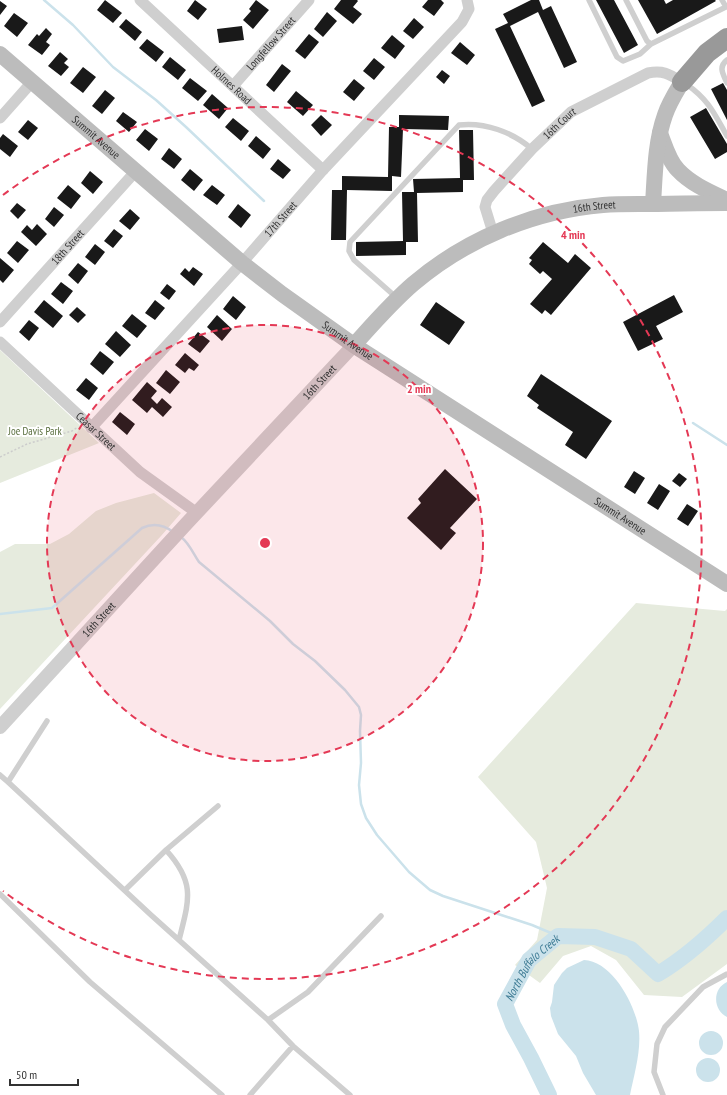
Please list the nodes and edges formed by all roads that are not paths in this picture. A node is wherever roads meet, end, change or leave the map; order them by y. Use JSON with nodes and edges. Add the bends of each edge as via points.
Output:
{"nodes":[{"id":1,"x":140,"y":0,"type":"edge"},
{"id":2,"x":309,"y":0,"type":"edge"},
{"id":3,"x":588,"y":0,"type":"edge"},
{"id":4,"x":626,"y":0,"type":"edge"},
{"id":5,"x":722,"y":0,"type":"edge"},
{"id":6,"x":468,"y":4,"type":"edge"},
{"id":7,"x":727,"y":7,"type":"edge"},
{"id":8,"x":727,"y":38,"type":"edge"},
{"id":9,"x":651,"y":44,"type":"junction"},
{"id":10,"x":0,"y":54,"type":"edge"},
{"id":11,"x":727,"y":60,"type":"edge"},
{"id":12,"x":32,"y":82,"type":"junction"},
{"id":13,"x":682,"y":82,"type":"junction"},
{"id":14,"x":727,"y":83,"type":"edge"},
{"id":15,"x":233,"y":86,"type":"junction"},
{"id":16,"x":0,"y":118,"type":"edge"},
{"id":17,"x":660,"y":134,"type":"junction"},
{"id":18,"x":727,"y":136,"type":"edge"},
{"id":19,"x":532,"y":150,"type":"junction"},
{"id":20,"x":323,"y":170,"type":"junction"},
{"id":21,"x":135,"y":172,"type":"junction"},
{"id":22,"x":727,"y":200,"type":"edge"},
{"id":23,"x":727,"y":203,"type":"edge"},
{"id":24,"x":653,"y":204,"type":"junction"},
{"id":25,"x":493,"y":233,"type":"junction"},
{"id":26,"x":242,"y":263,"type":"junction"},
{"id":27,"x":397,"y":298,"type":"junction"},
{"id":28,"x":0,"y":322,"type":"edge"},
{"id":29,"x":0,"y":342,"type":"edge"},
{"id":30,"x":354,"y":345,"type":"junction"},
{"id":31,"x":91,"y":428,"type":"junction"},
{"id":32,"x":197,"y":513,"type":"junction"},
{"id":33,"x":727,"y":584,"type":"edge"},
{"id":34,"x":47,"y":721,"type":"dead end"},
{"id":35,"x":0,"y":727,"type":"edge"},
{"id":36,"x":0,"y":775,"type":"edge"},
{"id":37,"x":8,"y":782,"type":"junction"},
{"id":38,"x":218,"y":806,"type":"dead end"},
{"id":39,"x":166,"y":850,"type":"junction"},
{"id":40,"x":125,"y":890,"type":"junction"},
{"id":41,"x":0,"y":894,"type":"edge"},
{"id":42,"x":381,"y":916,"type":"dead end"},
{"id":43,"x":179,"y":940,"type":"junction"},
{"id":44,"x":727,"y":974,"type":"edge"},
{"id":45,"x":268,"y":1020,"type":"junction"},
{"id":46,"x":293,"y":1046,"type":"junction"},
{"id":47,"x":222,"y":1095,"type":"edge"},
{"id":48,"x":250,"y":1095,"type":"edge"},
{"id":49,"x":350,"y":1095,"type":"edge"},
{"id":50,"x":663,"y":1095,"type":"edge"}],
"edges":[{"from":1,"to":15,"type":"street","name":"Holmes Road"},
{"from":2,"to":15,"type":"street","name":"Longfellow Street"},
{"from":3,"to":9,"type":"lane","via":[[617,57],[623,61],[640,54]]},
{"from":4,"to":9,"type":"lane"},
{"from":5,"to":7,"type":"lane"},
{"from":6,"to":20,"type":"street","name":"17th Street","via":[[462,22]]},
{"from":7,"to":9,"type":"lane"},
{"from":8,"to":13,"type":"highway","via":[[707,53]]},
{"from":10,"to":12,"type":"main road","name":"Summit Avenue"},
{"from":11,"to":14,"type":"lane","via":[[721,67]]},
{"from":12,"to":16,"type":"street"},
{"from":12,"to":21,"type":"main road","name":"Summit Avenue"},
{"from":13,"to":17,"type":"main road","via":[[665,115]]},
{"from":13,"to":18,"type":"lane","via":[[702,96],[712,108]]},
{"from":13,"to":19,"type":"street","name":"16th Court","via":[[659,71],[648,73],[571,112]]},
{"from":15,"to":20,"type":"street","name":"Holmes Road"},
{"from":17,"to":22,"type":"main road","via":[[678,170],[701,187]]},
{"from":17,"to":24,"type":"main road"},
{"from":19,"to":25,"type":"street","name":"16th Court","via":[[487,200],[485,207]]},
{"from":19,"to":27,"type":"lane","via":[[509,134],[484,126],[458,125],[350,242],[349,251],[354,260]]},
{"from":20,"to":26,"type":"street","name":"17th Street"},
{"from":21,"to":26,"type":"main road","name":"Summit Avenue"},
{"from":21,"to":28,"type":"street","name":"18th Street"},
{"from":23,"to":24,"type":"main road","name":"16th Street"},
{"from":24,"to":25,"type":"main road","name":"16th Street","via":[[578,208],[540,217]]},
{"from":25,"to":27,"type":"main road","name":"16th Street","via":[[432,269]]},
{"from":26,"to":30,"type":"main road","name":"Summit Avenue"},
{"from":26,"to":31,"type":"street","name":"17th Street"},
{"from":27,"to":30,"type":"main road","name":"16th Street"},
{"from":29,"to":31,"type":"street","name":"Ceasar Street"},
{"from":30,"to":32,"type":"street","name":"16th Street"},
{"from":30,"to":33,"type":"main road","name":"Summit Avenue"},
{"from":31,"to":32,"type":"street","name":"Ceasar Street","via":[[140,472]]},
{"from":32,"to":35,"type":"street","name":"16th Street"},
{"from":34,"to":37,"type":"lane"},
{"from":36,"to":37,"type":"lane"},
{"from":37,"to":40,"type":"lane"},
{"from":38,"to":39,"type":"lane"},
{"from":39,"to":40,"type":"lane"},
{"from":39,"to":43,"type":"lane","via":[[176,861],[186,880],[188,895]]},
{"from":40,"to":43,"type":"lane"},
{"from":41,"to":47,"type":"lane","via":[[90,982]]},
{"from":42,"to":45,"type":"lane","via":[[308,992]]},
{"from":43,"to":45,"type":"lane"},
{"from":44,"to":50,"type":"lane","via":[[703,987],[665,1027],[657,1044],[654,1072]]},
{"from":45,"to":46,"type":"lane"},
{"from":46,"to":48,"type":"lane"},
{"from":46,"to":49,"type":"lane"}]}
